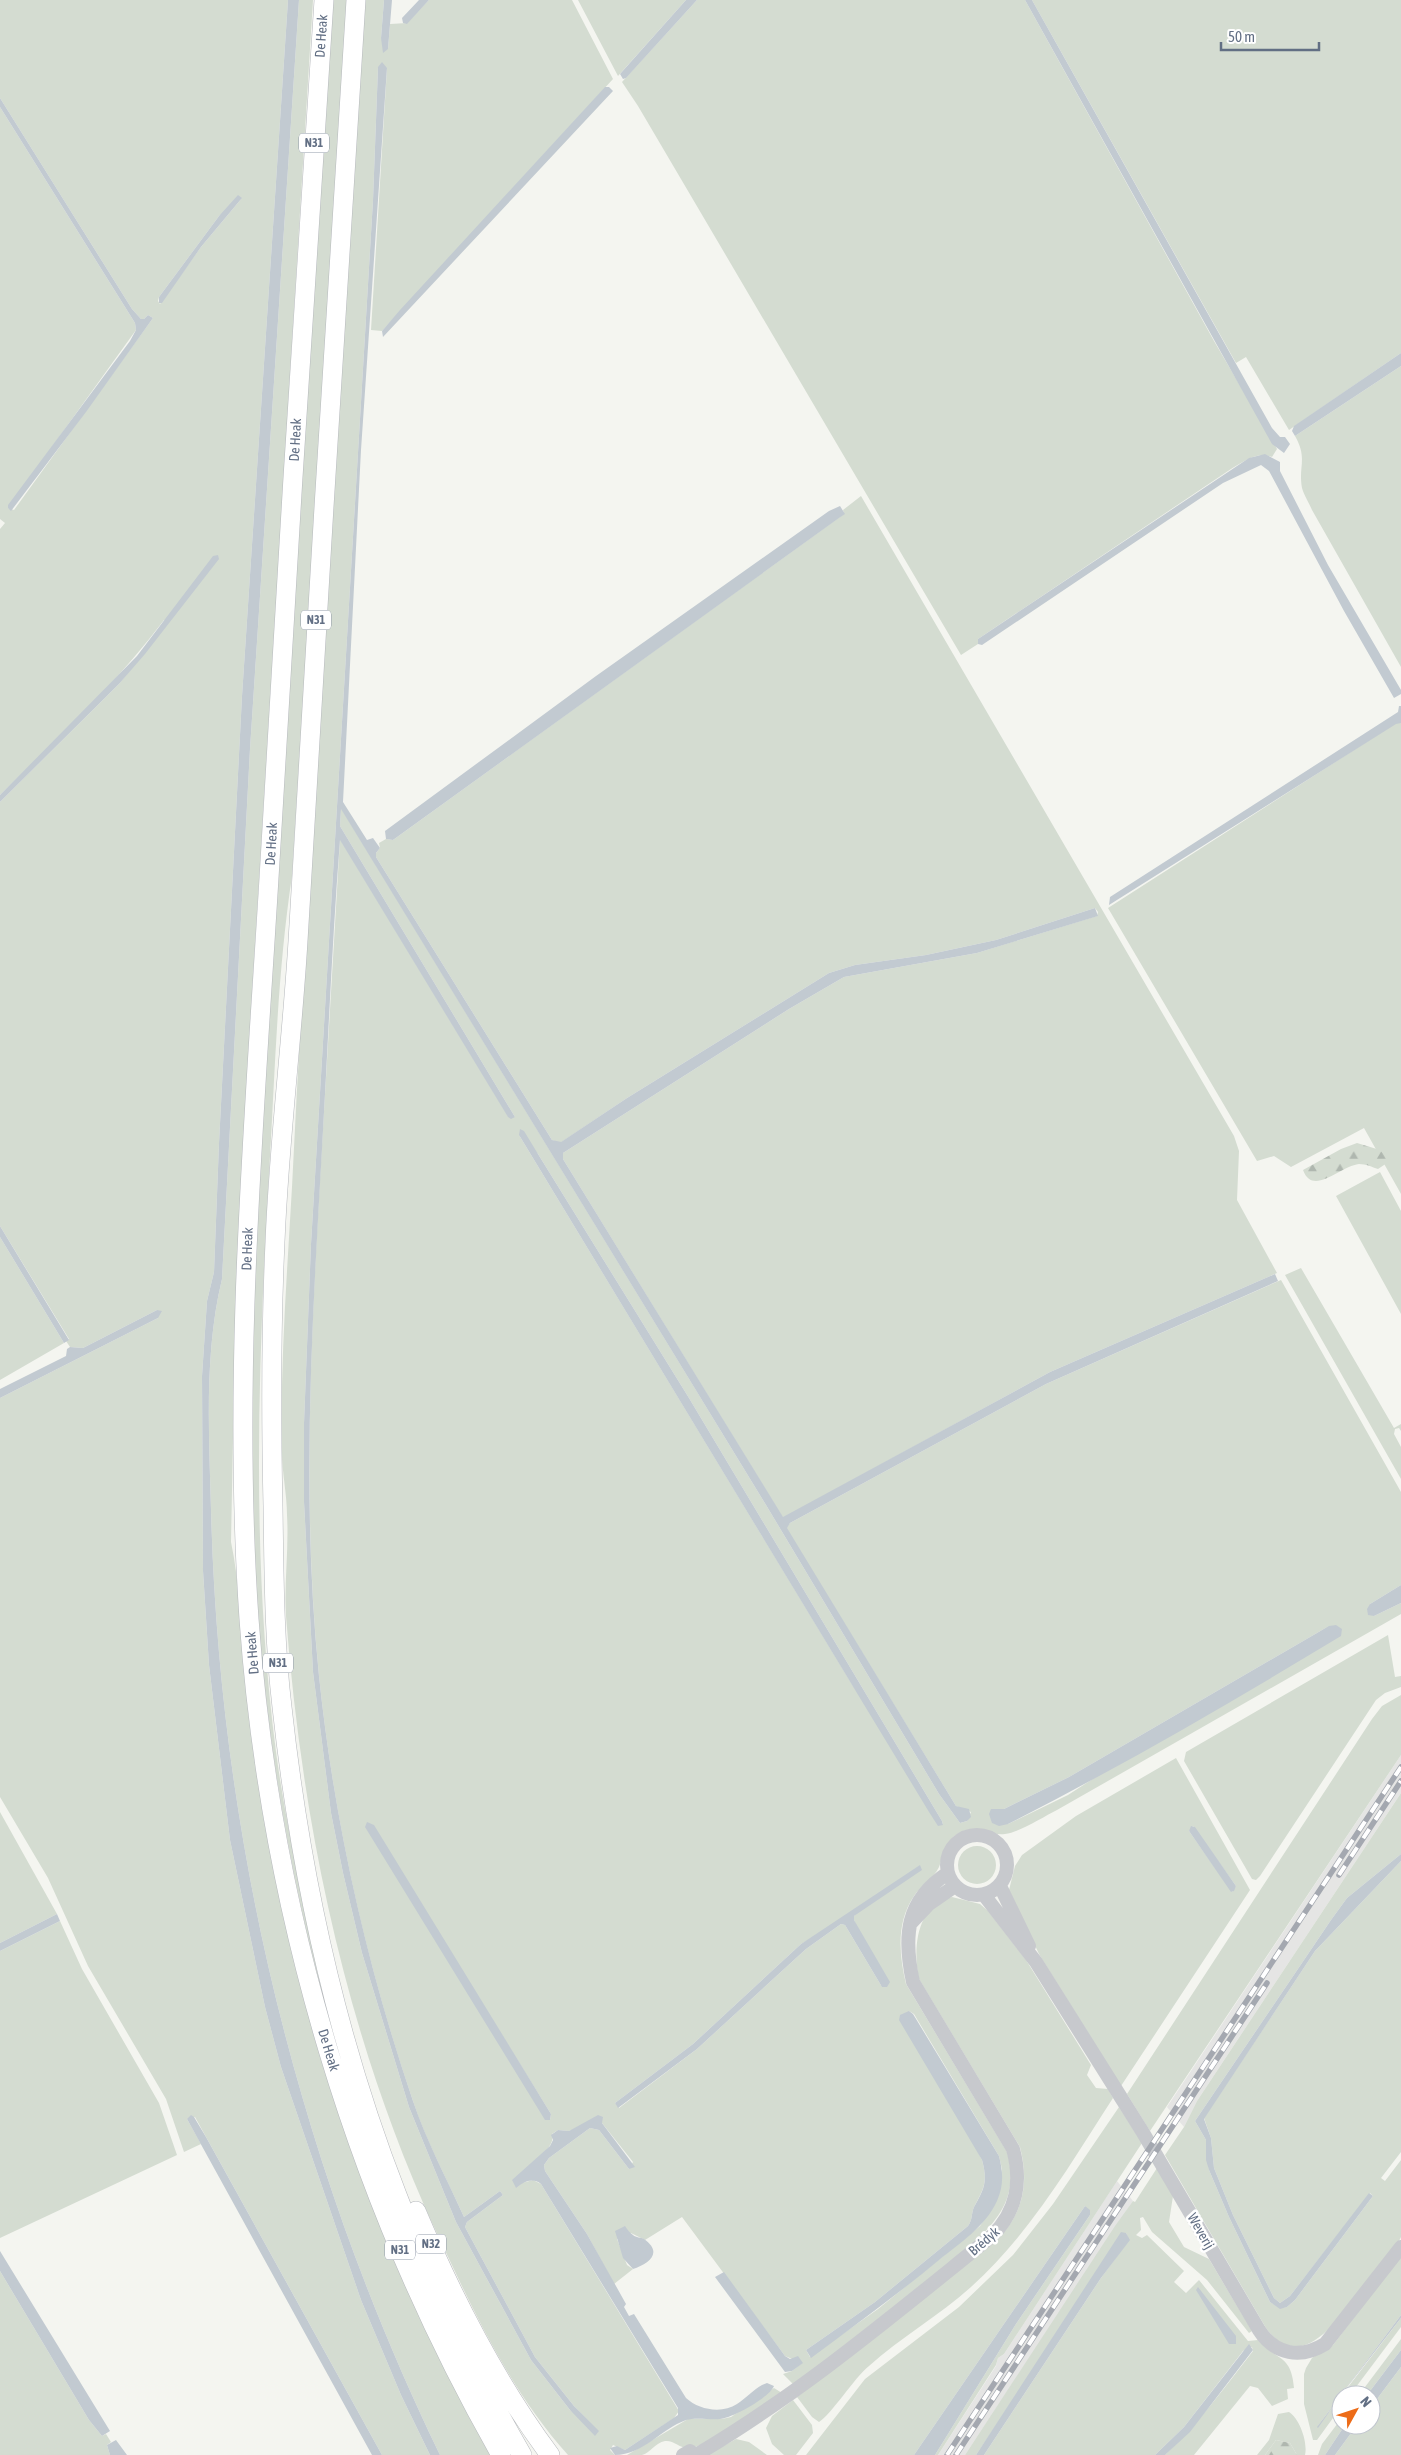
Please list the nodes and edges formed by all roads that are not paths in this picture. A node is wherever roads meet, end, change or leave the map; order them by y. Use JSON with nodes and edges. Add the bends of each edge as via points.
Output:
{"nodes":[{"id":1,"x":324,"y":0,"type":"edge"},
{"id":2,"x":356,"y":0,"type":"edge"},
{"id":3,"x":948,"y":1873,"type":"junction"},
{"id":4,"x":955,"y":1886,"type":"junction"},
{"id":5,"x":1000,"y":1886,"type":"junction"},
{"id":6,"x":984,"y":1895,"type":"junction"},
{"id":7,"x":912,"y":1922,"type":"junction"},
{"id":8,"x":1036,"y":1962,"type":"junction"},
{"id":9,"x":356,"y":2077,"type":"junction"},
{"id":10,"x":1401,"y":2248,"type":"edge"},
{"id":11,"x":501,"y":2455,"type":"edge"},
{"id":12,"x":522,"y":2455,"type":"edge"},
{"id":13,"x":550,"y":2455,"type":"edge"},
{"id":14,"x":683,"y":2455,"type":"edge"},
{"id":15,"x":696,"y":2455,"type":"edge"}],
"edges":[{"from":1,"to":11,"type":"highway","name":"De Heak","number":"N31","via":[[303,296],[248,1233],[243,1436],[249,1616],[272,1816],[295,1928],[323,2034],[353,2129],[396,2241],[444,2349]]},
{"from":2,"to":9,"type":"highway","name":"De Heak","number":"N31","via":[[296,975],[274,1240],[272,1440],[274,1611],[292,1788],[324,1950]]},
{"from":3,"to":4,"type":"street"},
{"from":3,"to":5,"type":"street","via":[[947,1860],[956,1844],[967,1837],[985,1836],[999,1845],[1006,1858],[1007,1873]]},
{"from":3,"to":7,"type":"street","name":"Brédyk","via":[[922,1894],[913,1910]]},
{"from":4,"to":6,"type":"street","via":[[968,1894]]},
{"from":4,"to":7,"type":"street","via":[[929,1904]]},
{"from":5,"to":6,"type":"street"},
{"from":5,"to":8,"type":"street","name":"Weverij"},
{"from":6,"to":8,"type":"street","name":"Weverij"},
{"from":7,"to":15,"type":"street","name":"Brédyk","via":[[908,1962],[913,1982],[1013,2149],[1019,2182],[1014,2204],[1004,2224],[889,2319],[775,2405]]},
{"from":8,"to":10,"type":"street","name":"Weverij","via":[[1142,2131],[1259,2330],[1270,2343],[1297,2354],[1313,2351],[1325,2344]]},
{"from":9,"to":12,"type":"highway","name":"De Heak","number":"N31","via":[[412,2234],[465,2350]]},
{"from":9,"to":13,"type":"highway","number":"N32","via":[[382,2127],[419,2219],[470,2324],[516,2405]]},
{"from":14,"to":15,"type":"street","via":[[690,2451]]}]}
